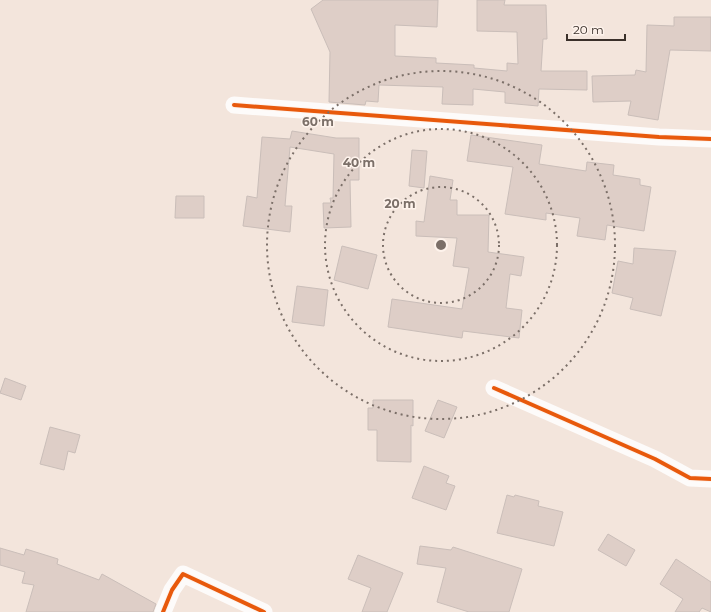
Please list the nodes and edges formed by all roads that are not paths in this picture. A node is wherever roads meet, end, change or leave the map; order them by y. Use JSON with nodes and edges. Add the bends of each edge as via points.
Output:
{"nodes":[{"id":1,"x":234,"y":105,"type":"dead end"},
{"id":2,"x":711,"y":139,"type":"edge"},
{"id":3,"x":494,"y":388,"type":"dead end"},
{"id":4,"x":711,"y":479,"type":"edge"},
{"id":5,"x":163,"y":612,"type":"edge"},
{"id":6,"x":264,"y":612,"type":"edge"}],
"edges":[{"from":1,"to":2,"type":"street"},
{"from":3,"to":4,"type":"street","via":[[655,459],[690,478]]},
{"from":5,"to":6,"type":"street","via":[[172,590],[183,574]]}]}
